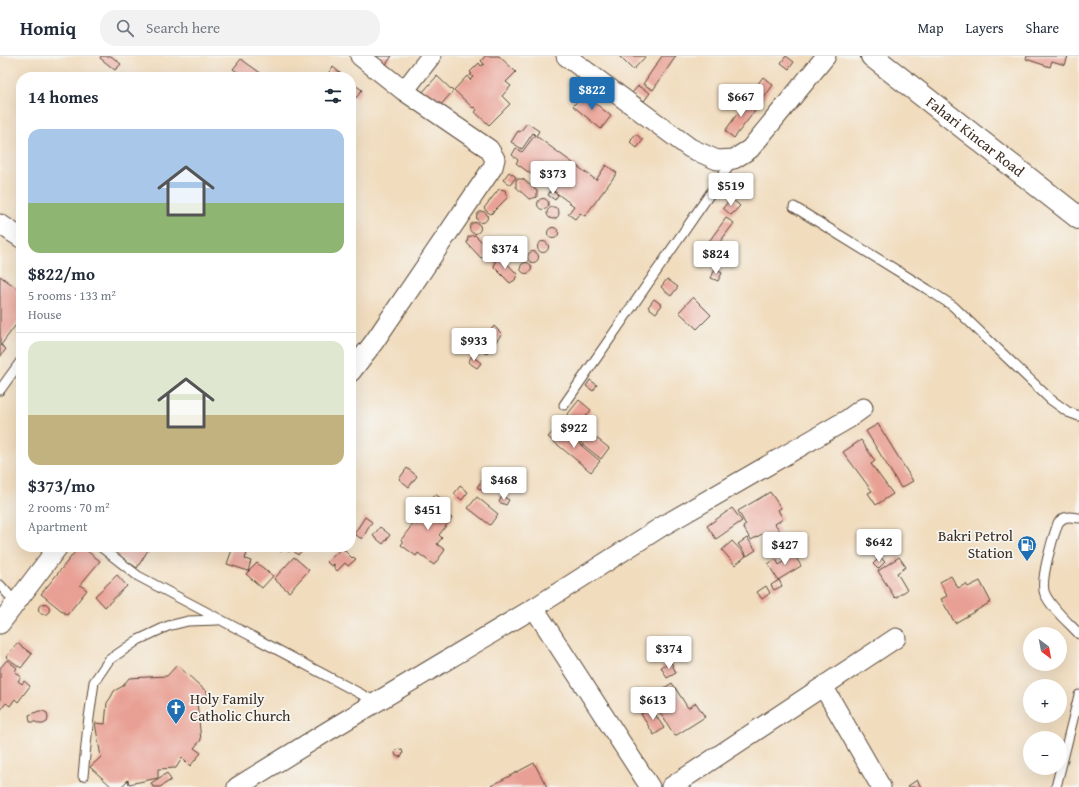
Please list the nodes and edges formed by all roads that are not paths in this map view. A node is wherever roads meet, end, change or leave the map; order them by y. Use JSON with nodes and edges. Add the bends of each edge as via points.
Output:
{"nodes":[{"id":1,"x":360,"y":56,"type":"edge"},
{"id":2,"x":431,"y":56,"type":"edge"},
{"id":3,"x":566,"y":56,"type":"edge"},
{"id":4,"x":826,"y":56,"type":"edge"},
{"id":5,"x":872,"y":56,"type":"edge"},
{"id":6,"x":404,"y":91,"type":"junction"},
{"id":7,"x":734,"y":159,"type":"junction"},
{"id":8,"x":794,"y":207,"type":"dead end"},
{"id":9,"x":1079,"y":218,"type":"edge"},
{"id":10,"x":0,"y":224,"type":"edge"},
{"id":11,"x":16,"y":235,"type":"edge"},
{"id":12,"x":356,"y":365,"type":"edge"},
{"id":13,"x":16,"y":368,"type":"edge"},
{"id":14,"x":0,"y":390,"type":"edge"},
{"id":15,"x":564,"y":404,"type":"dead end"},
{"id":16,"x":863,"y":408,"type":"dead end"},
{"id":17,"x":1079,"y":416,"type":"edge"},
{"id":18,"x":1079,"y":518,"type":"edge"},
{"id":19,"x":54,"y":552,"type":"edge"},
{"id":20,"x":107,"y":552,"type":"edge"},
{"id":21,"x":0,"y":585,"type":"edge"},
{"id":22,"x":16,"y":603,"type":"junction"},
{"id":23,"x":534,"y":608,"type":"junction"},
{"id":24,"x":222,"y":621,"type":"junction"},
{"id":25,"x":0,"y":624,"type":"edge"},
{"id":26,"x":1079,"y":634,"type":"edge"},
{"id":27,"x":896,"y":638,"type":"dead end"},
{"id":28,"x":823,"y":686,"type":"junction"},
{"id":29,"x":1079,"y":695,"type":"edge"},
{"id":30,"x":376,"y":702,"type":"junction"},
{"id":31,"x":84,"y":776,"type":"dead end"},
{"id":32,"x":237,"y":787,"type":"edge"},
{"id":33,"x":650,"y":787,"type":"edge"},
{"id":34,"x":671,"y":787,"type":"edge"},
{"id":35,"x":882,"y":787,"type":"edge"},
{"id":36,"x":1056,"y":787,"type":"edge"}],
"edges":[{"from":1,"to":6,"type":"street"},
{"from":2,"to":6,"type":"street"},
{"from":3,"to":7,"type":"street","via":[[690,148],[717,160]]},
{"from":4,"to":7,"type":"street","via":[[750,149]]},
{"from":5,"to":9,"type":"street","name":"Fahari Kincar Road"},
{"from":6,"to":12,"type":"street","via":[[489,149],[495,159],[493,168]]},
{"from":7,"to":15,"type":"lane"},
{"from":8,"to":17,"type":"lane","via":[[953,306],[1050,399],[1068,412]]},
{"from":10,"to":11,"type":"street"},
{"from":13,"to":14,"type":"lane"},
{"from":16,"to":23,"type":"street","via":[[661,527]]},
{"from":18,"to":26,"type":"lane","via":[[1066,516],[1058,522],[1043,580],[1044,593],[1051,604]]},
{"from":19,"to":22,"type":"street"},
{"from":20,"to":24,"type":"lane","via":[[138,576]]},
{"from":21,"to":22,"type":"lane"},
{"from":22,"to":25,"type":"street"},
{"from":23,"to":30,"type":"street"},
{"from":23,"to":33,"type":"street"},
{"from":24,"to":30,"type":"lane"},
{"from":24,"to":31,"type":"lane","via":[[188,621],[168,626],[138,640],[109,660],[94,682]]},
{"from":27,"to":28,"type":"street"},
{"from":28,"to":34,"type":"street"},
{"from":28,"to":35,"type":"street"},
{"from":29,"to":36,"type":"lane"},
{"from":30,"to":32,"type":"street"}]}
